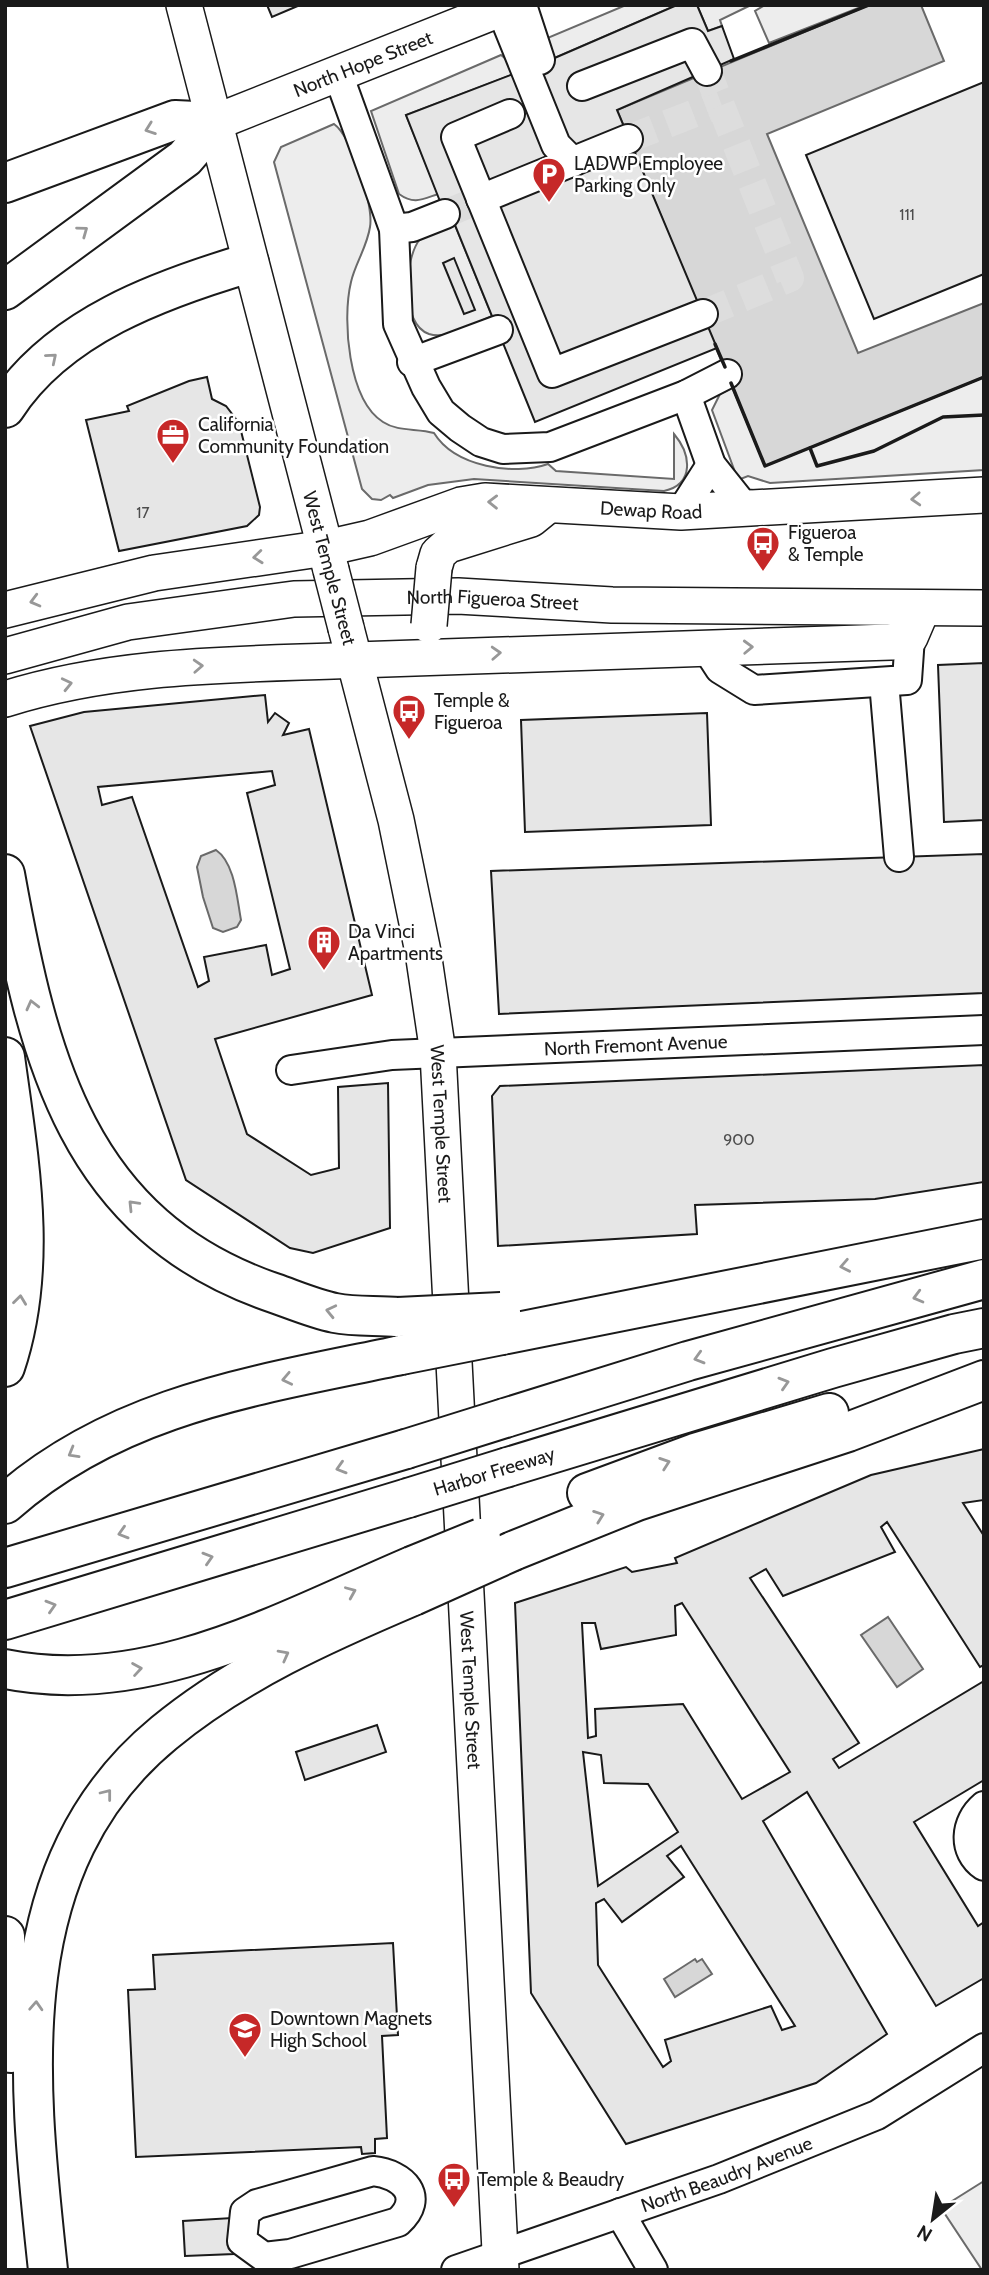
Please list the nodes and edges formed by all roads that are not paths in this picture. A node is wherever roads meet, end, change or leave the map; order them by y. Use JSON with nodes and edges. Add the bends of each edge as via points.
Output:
{"nodes":[{"id":1,"x":184,"y":5,"type":"edge"},
{"id":2,"x":511,"y":6,"type":"edge"},
{"id":3,"x":707,"y":71,"type":"tunnel mouth"},
{"id":4,"x":338,"y":74,"type":"junction"},
{"id":5,"x":582,"y":86,"type":"dead end"},
{"id":6,"x":510,"y":114,"type":"dead end"},
{"id":7,"x":216,"y":122,"type":"junction"},
{"id":8,"x":628,"y":139,"type":"tunnel mouth"},
{"id":9,"x":573,"y":162,"type":"junction"},
{"id":10,"x":5,"y":183,"type":"edge"},
{"id":11,"x":481,"y":199,"type":"junction"},
{"id":12,"x":445,"y":214,"type":"tunnel mouth"},
{"id":13,"x":394,"y":229,"type":"junction"},
{"id":14,"x":249,"y":262,"type":"junction"},
{"id":15,"x":5,"y":290,"type":"edge"},
{"id":16,"x":703,"y":314,"type":"tunnel mouth"},
{"id":17,"x":498,"y":330,"type":"dead end"},
{"id":18,"x":412,"y":362,"type":"junction"},
{"id":19,"x":727,"y":374,"type":"dead end"},
{"id":20,"x":685,"y":395,"type":"junction"},
{"id":21,"x":5,"y":408,"type":"edge"},
{"id":22,"x":710,"y":465,"type":"junction"},
{"id":23,"x":984,"y":495,"type":"edge"},
{"id":24,"x":550,"y":504,"type":"junction"},
{"id":25,"x":771,"y":507,"type":"junction"},
{"id":26,"x":681,"y":512,"type":"junction"},
{"id":27,"x":329,"y":559,"type":"junction"},
{"id":28,"x":984,"y":608,"type":"edge"},
{"id":29,"x":5,"y":610,"type":"edge"},
{"id":30,"x":916,"y":623,"type":"junction"},
{"id":31,"x":350,"y":644,"type":"junction"},
{"id":32,"x":707,"y":649,"type":"junction"},
{"id":33,"x":5,"y":656,"type":"edge"},
{"id":34,"x":449,"y":656,"type":"junction"},
{"id":35,"x":884,"y":682,"type":"junction"},
{"id":36,"x":5,"y":699,"type":"edge"},
{"id":37,"x":899,"y":857,"type":"dead end"},
{"id":38,"x":5,"y":874,"type":"edge"},
{"id":39,"x":984,"y":1030,"type":"edge"},
{"id":40,"x":438,"y":1053,"type":"junction"},
{"id":41,"x":5,"y":1057,"type":"edge"},
{"id":42,"x":291,"y":1070,"type":"dead end"},
{"id":43,"x":984,"y":1239,"type":"edge"},
{"id":44,"x":984,"y":1279,"type":"edge"},
{"id":45,"x":501,"y":1323,"type":"junction"},
{"id":46,"x":984,"y":1328,"type":"edge"},
{"id":47,"x":984,"y":1364,"type":"edge"},
{"id":48,"x":5,"y":1367,"type":"edge"},
{"id":49,"x":984,"y":1380,"type":"edge"},
{"id":50,"x":5,"y":1504,"type":"edge"},
{"id":51,"x":512,"y":1539,"type":"junction"},
{"id":52,"x":5,"y":1568,"type":"edge"},
{"id":53,"x":413,"y":1581,"type":"junction"},
{"id":54,"x":5,"y":1620,"type":"edge"},
{"id":55,"x":5,"y":1669,"type":"edge"},
{"id":56,"x":984,"y":1806,"type":"edge"},
{"id":57,"x":984,"y":1866,"type":"edge"},
{"id":58,"x":5,"y":1936,"type":"edge"},
{"id":59,"x":984,"y":2048,"type":"edge"},
{"id":60,"x":620,"y":2213,"type":"junction"},
{"id":61,"x":292,"y":2262,"type":"edge"},
{"id":62,"x":500,"y":2262,"type":"edge"},
{"id":63,"x":46,"y":2270,"type":"edge"},
{"id":64,"x":456,"y":2270,"type":"edge"},
{"id":65,"x":653,"y":2270,"type":"edge"}],
"edges":[{"from":1,"to":7,"type":"main road","name":"West Temple Street"},
{"from":2,"to":4,"type":"main road","name":"North Hope Street"},
{"from":2,"to":9,"type":"street","via":[[556,145]]},
{"from":3,"to":5,"type":"street","via":[[692,43]]},
{"from":4,"to":7,"type":"main road","name":"North Hope Street"},
{"from":4,"to":13,"type":"street"},
{"from":6,"to":11,"type":"street","via":[[456,137]]},
{"from":7,"to":10,"type":"highway","one_way":true,"via":[[175,120]]},
{"from":7,"to":14,"type":"main road","name":"West Temple Street"},
{"from":15,"to":7,"type":"highway","one_way":true,"via":[[185,158]]},
{"from":8,"to":9,"type":"street"},
{"from":9,"to":11,"type":"street"},
{"from":11,"to":16,"type":"street","via":[[552,373]]},
{"from":12,"to":13,"type":"street"},
{"from":13,"to":18,"type":"street","via":[[398,324]]},
{"from":21,"to":14,"type":"highway","one_way":true,"via":[[39,369],[74,340],[139,301]]},
{"from":14,"to":27,"type":"main road","name":"West Temple Street"},
{"from":17,"to":18,"type":"street"},
{"from":18,"to":20,"type":"street","via":[[441,412],[481,442],[503,449],[550,447]]},
{"from":19,"to":20,"type":"street"},
{"from":20,"to":22,"type":"street"},
{"from":22,"to":25,"type":"street","via":[[742,503]]},
{"from":22,"to":26,"type":"street"},
{"from":23,"to":25,"type":"main road","name":"Dewap Road","one_way":true},
{"from":24,"to":26,"type":"main road","name":"Dewap Road"},
{"from":24,"to":27,"type":"main road","name":"Dewap Road","one_way":true,"via":[[485,501],[461,505],[370,538]]},
{"from":24,"to":34,"type":"main road","bridge":true,"via":[[531,519],[448,545],[438,554],[429,625],[432,638]]},
{"from":25,"to":26,"type":"main road","name":"Dewap Road"},
{"from":27,"to":29,"type":"main road","name":"Dewap Road","one_way":true,"via":[[154,573]]},
{"from":27,"to":31,"type":"main road","name":"West Temple Street","bridge":true},
{"from":28,"to":30,"type":"main road","name":"North Figueroa Street"},
{"from":32,"to":30,"type":"main road","one_way":true,"via":[[891,642]]},
{"from":30,"to":33,"type":"main road","name":"North Figueroa Street","via":[[457,596],[294,599],[128,622]]},
{"from":30,"to":35,"type":"street","via":[[907,680]]},
{"from":31,"to":34,"type":"main road"},
{"from":36,"to":31,"type":"main road","one_way":true,"via":[[130,671]]},
{"from":31,"to":40,"type":"main road","name":"West Temple Street","via":[[396,820]]},
{"from":34,"to":32,"type":"main road","one_way":true},
{"from":32,"to":35,"type":"street","via":[[720,669],[754,690]]},
{"from":35,"to":37,"type":"street"},
{"from":45,"to":38,"type":"highway","one_way":true,"bridge":true,"via":[[335,1313],[251,1286],[210,1267],[166,1237],[100,1166],[74,1122],[26,981]]},
{"from":39,"to":40,"type":"street","name":"North Fremont Avenue"},
{"from":40,"to":42,"type":"street","name":"North Fremont Avenue"},
{"from":40,"to":62,"type":"main road","name":"West Temple Street"},
{"from":48,"to":41,"type":"highway","one_way":true,"via":[[20,1305],[24,1256],[20,1167]]},
{"from":43,"to":45,"type":"highway","one_way":true,"via":[[666,1301],[557,1302]]},
{"from":44,"to":52,"type":"highway","one_way":true,"bridge":true,"via":[[688,1361]]},
{"from":45,"to":50,"type":"highway","one_way":true,"bridge":true,"via":[[401,1355],[159,1413],[108,1433],[64,1458]]},
{"from":54,"to":46,"type":"highway","name":"Harbor Freeway","one_way":true,"bridge":true,"via":[[833,1368]]},
{"from":51,"to":47,"type":"highway","one_way":true,"via":[[634,1474]]},
{"from":51,"to":49,"type":"highway","one_way":true,"via":[[848,1432]]},
{"from":51,"to":53,"type":"highway","bridge":true},
{"from":55,"to":53,"type":"highway","one_way":true,"via":[[69,1677],[138,1669]]},
{"from":63,"to":53,"type":"highway","one_way":true,"via":[[35,2119],[37,1980],[53,1896],[85,1824],[162,1734],[280,1657]]},
{"from":56,"to":57,"type":"street","via":[[973,1817],[968,1841]]},
{"from":58,"to":63,"type":"highway","via":[[18,2124]]},
{"from":59,"to":60,"type":"street","name":"North Beaudry Avenue","via":[[877,2115],[719,2179]]},
{"from":60,"to":62,"type":"street","name":"North Beaudry Avenue"},
{"from":60,"to":65,"type":"street"},
{"from":61,"to":61,"type":"street","via":[[398,2222],[412,2202],[407,2186],[387,2172],[373,2171],[257,2204],[245,2212],[242,2241],[251,2251]]},
{"from":62,"to":64,"type":"street","name":"North Beaudry Avenue"}]}
